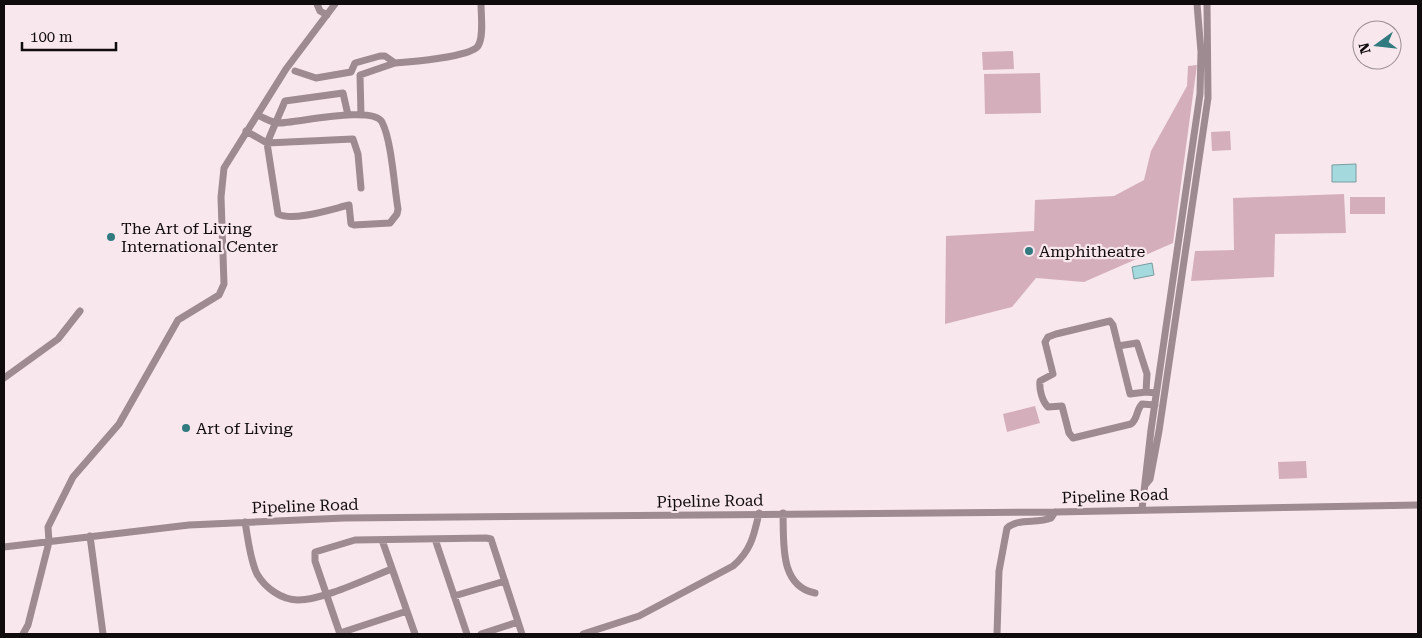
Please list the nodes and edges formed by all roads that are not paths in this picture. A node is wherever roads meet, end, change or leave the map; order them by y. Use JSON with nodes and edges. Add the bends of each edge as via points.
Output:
{"nodes":[{"id":1,"x":316,"y":4,"type":"edge"},
{"id":2,"x":335,"y":4,"type":"edge"},
{"id":3,"x":481,"y":4,"type":"edge"},
{"id":4,"x":1197,"y":4,"type":"edge"},
{"id":5,"x":1207,"y":4,"type":"edge"},
{"id":6,"x":327,"y":14,"type":"junction"},
{"id":7,"x":1205,"y":52,"type":"junction"},
{"id":8,"x":395,"y":63,"type":"junction"},
{"id":9,"x":295,"y":72,"type":"dead end"},
{"id":10,"x":257,"y":115,"type":"junction"},
{"id":11,"x":348,"y":115,"type":"junction"},
{"id":12,"x":361,"y":115,"type":"junction"},
{"id":13,"x":277,"y":124,"type":"junction"},
{"id":14,"x":246,"y":132,"type":"junction"},
{"id":15,"x":267,"y":143,"type":"junction"},
{"id":16,"x":361,"y":188,"type":"dead end"},
{"id":17,"x":80,"y":311,"type":"dead end"},
{"id":18,"x":1118,"y":346,"type":"junction"},
{"id":19,"x":4,"y":378,"type":"edge"},
{"id":20,"x":1146,"y":392,"type":"junction"},
{"id":21,"x":1156,"y":393,"type":"junction"},
{"id":22,"x":1155,"y":404,"type":"junction"},
{"id":23,"x":1146,"y":484,"type":"junction"},
{"id":24,"x":1418,"y":505,"type":"edge"},
{"id":25,"x":1142,"y":509,"type":"junction"},
{"id":26,"x":1054,"y":512,"type":"junction"},
{"id":27,"x":783,"y":513,"type":"junction"},
{"id":28,"x":759,"y":514,"type":"junction"},
{"id":29,"x":245,"y":522,"type":"junction"},
{"id":30,"x":90,"y":536,"type":"junction"},
{"id":31,"x":435,"y":539,"type":"junction"},
{"id":32,"x":382,"y":540,"type":"junction"},
{"id":33,"x":49,"y":542,"type":"junction"},
{"id":34,"x":4,"y":546,"type":"edge"},
{"id":35,"x":392,"y":568,"type":"junction"},
{"id":36,"x":505,"y":581,"type":"junction"},
{"id":37,"x":815,"y":593,"type":"dead end"},
{"id":38,"x":327,"y":594,"type":"junction"},
{"id":39,"x":454,"y":596,"type":"junction"},
{"id":40,"x":407,"y":611,"type":"junction"},
{"id":41,"x":518,"y":622,"type":"junction"},
{"id":42,"x":23,"y":634,"type":"edge"},
{"id":43,"x":103,"y":634,"type":"edge"},
{"id":44,"x":340,"y":634,"type":"edge"},
{"id":45,"x":415,"y":634,"type":"edge"},
{"id":46,"x":468,"y":634,"type":"edge"},
{"id":47,"x":481,"y":634,"type":"edge"},
{"id":48,"x":522,"y":634,"type":"edge"},
{"id":49,"x":583,"y":634,"type":"edge"},
{"id":50,"x":997,"y":634,"type":"edge"}],
"edges":[{"from":1,"to":6,"type":"street"},
{"from":2,"to":6,"type":"street"},
{"from":3,"to":8,"type":"street","via":[[480,38],[475,49]]},
{"from":4,"to":7,"type":"street"},
{"from":5,"to":7,"type":"street"},
{"from":6,"to":10,"type":"street"},
{"from":7,"to":21,"type":"street"},
{"from":7,"to":23,"type":"street","via":[[1208,98],[1199,170],[1159,431],[1150,479]]},
{"from":8,"to":9,"type":"street","via":[[380,56],[354,63],[350,72],[316,78]]},
{"from":8,"to":12,"type":"street","via":[[360,75]]},
{"from":10,"to":13,"type":"street"},
{"from":10,"to":14,"type":"street"},
{"from":11,"to":12,"type":"street"},
{"from":11,"to":13,"type":"street"},
{"from":11,"to":13,"type":"street","via":[[345,96],[338,92],[285,102]]},
{"from":12,"to":15,"type":"street","via":[[376,116],[381,120],[386,135],[398,209],[390,223],[354,226],[348,205],[304,215],[278,214]]},
{"from":13,"to":15,"type":"street"},
{"from":14,"to":15,"type":"street"},
{"from":14,"to":33,"type":"street","via":[[224,168],[221,197],[224,284],[219,295],[178,320],[119,424],[73,477],[48,527]]},
{"from":15,"to":16,"type":"street","via":[[353,139],[358,154]]},
{"from":17,"to":19,"type":"street","via":[[58,339]]},
{"from":18,"to":20,"type":"street","via":[[1130,394]]},
{"from":18,"to":20,"type":"street","via":[[1137,343],[1147,374]]},
{"from":18,"to":22,"type":"street","via":[[1110,321],[1048,337],[1045,342],[1053,374],[1040,381],[1044,404],[1048,407],[1062,406],[1069,433],[1078,438],[1131,424],[1142,404]]},
{"from":20,"to":21,"type":"street"},
{"from":21,"to":22,"type":"street"},
{"from":22,"to":23,"type":"street","via":[[1144,478]]},
{"from":23,"to":25,"type":"street"},
{"from":24,"to":25,"type":"street","name":"Pipeline Road"},
{"from":25,"to":26,"type":"street","name":"Pipeline Road"},
{"from":26,"to":27,"type":"street","name":"Pipeline Road"},
{"from":26,"to":50,"type":"street","via":[[1052,518],[1042,522],[1012,524],[1006,528],[999,570]]},
{"from":27,"to":28,"type":"street","name":"Pipeline Road"},
{"from":27,"to":37,"type":"street","via":[[784,552],[790,576],[798,587]]},
{"from":28,"to":29,"type":"street","name":"Pipeline Road"},
{"from":28,"to":49,"type":"street","via":[[751,545],[733,566],[639,616]]},
{"from":29,"to":30,"type":"street","name":"Pipeline Road"},
{"from":29,"to":38,"type":"street","via":[[256,572],[263,583],[288,599],[300,600]]},
{"from":30,"to":33,"type":"street","name":"Pipeline Road"},
{"from":30,"to":43,"type":"street"},
{"from":31,"to":32,"type":"street"},
{"from":31,"to":36,"type":"street","via":[[491,539]]},
{"from":31,"to":39,"type":"street"},
{"from":32,"to":35,"type":"street"},
{"from":32,"to":38,"type":"street","via":[[355,540],[315,552]]},
{"from":33,"to":34,"type":"street","name":"Pipeline Road"},
{"from":33,"to":42,"type":"street"},
{"from":35,"to":38,"type":"street"},
{"from":35,"to":40,"type":"street"},
{"from":36,"to":39,"type":"street"},
{"from":36,"to":41,"type":"street"},
{"from":38,"to":44,"type":"street"},
{"from":39,"to":46,"type":"street"},
{"from":40,"to":44,"type":"street"},
{"from":40,"to":45,"type":"street"},
{"from":41,"to":47,"type":"street"},
{"from":41,"to":48,"type":"street"}]}
